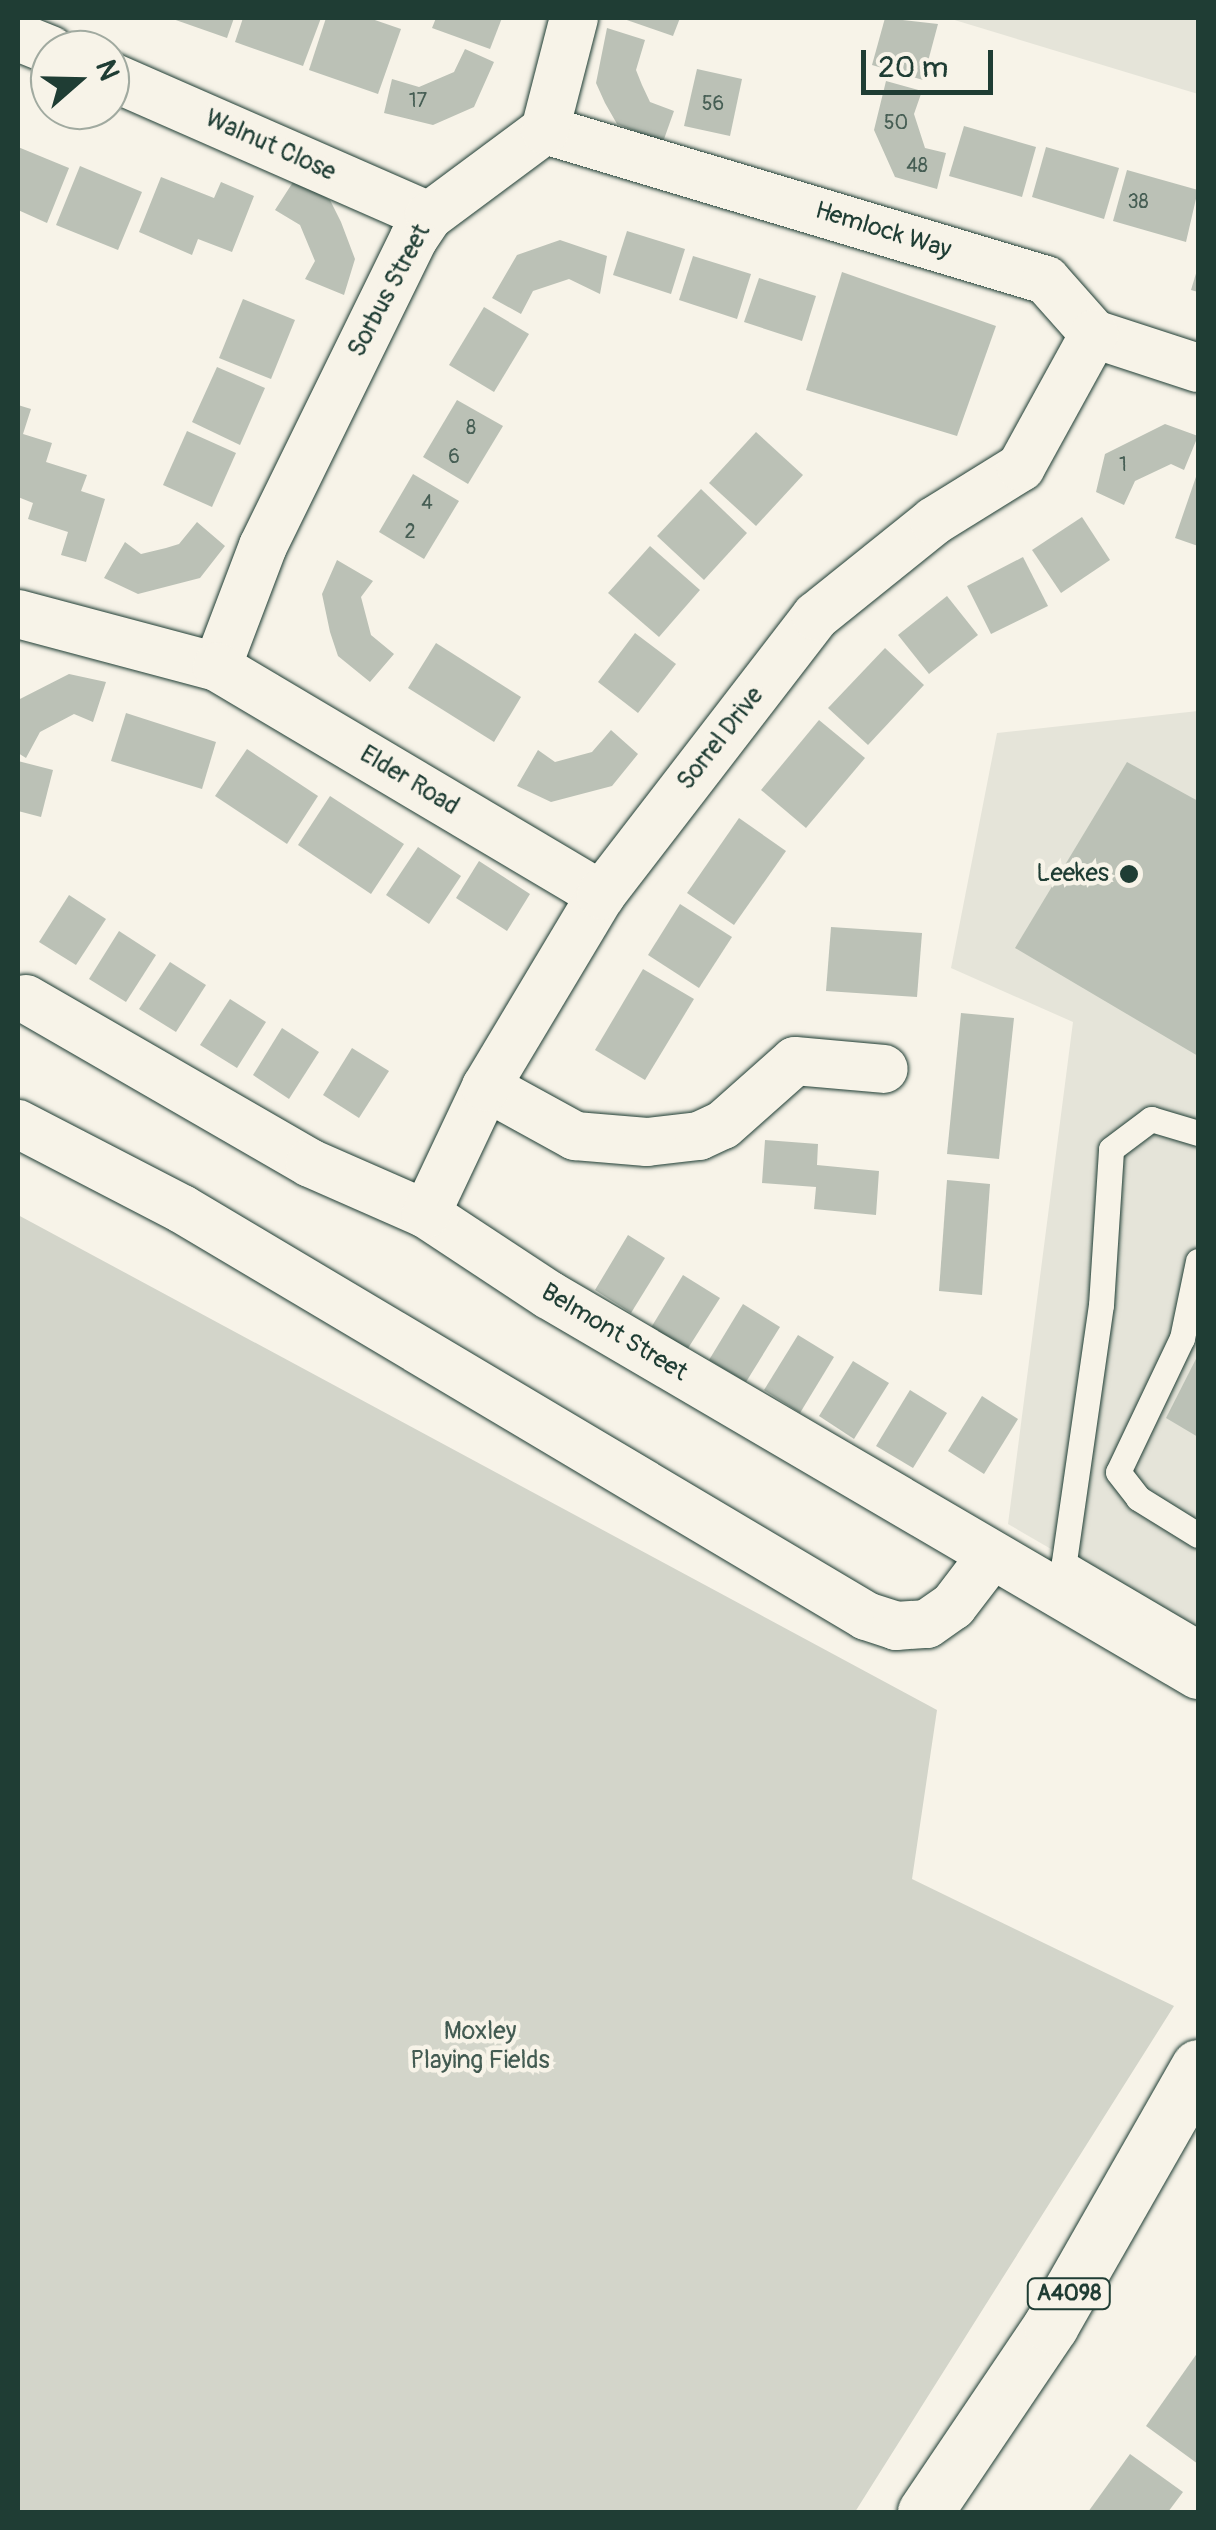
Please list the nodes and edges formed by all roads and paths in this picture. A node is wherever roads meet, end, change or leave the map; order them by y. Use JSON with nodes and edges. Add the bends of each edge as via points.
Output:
{"nodes":[{"id":1,"x":574,"y":18,"type":"edge"},
{"id":2,"x":130,"y":85,"type":"edge"},
{"id":3,"x":545,"y":130,"type":"junction"},
{"id":4,"x":429,"y":216,"type":"junction"},
{"id":5,"x":1094,"y":334,"type":"junction"},
{"id":6,"x":1198,"y":368,"type":"edge"},
{"id":7,"x":18,"y":614,"type":"edge"},
{"id":8,"x":217,"y":667,"type":"junction"},
{"id":9,"x":601,"y":895,"type":"junction"},
{"id":10,"x":26,"y":1000,"type":"dead end"},
{"id":11,"x":884,"y":1069,"type":"dead end"},
{"id":12,"x":486,"y":1088,"type":"junction"},
{"id":13,"x":18,"y":1124,"type":"edge"},
{"id":14,"x":1198,"y":1133,"type":"edge"},
{"id":15,"x":426,"y":1214,"type":"junction"},
{"id":16,"x":1198,"y":1261,"type":"edge"},
{"id":17,"x":1198,"y":1535,"type":"edge"},
{"id":18,"x":992,"y":1556,"type":"junction"},
{"id":19,"x":1062,"y":1580,"type":"junction"},
{"id":20,"x":1198,"y":1642,"type":"edge"},
{"id":21,"x":1198,"y":1676,"type":"edge"},
{"id":22,"x":1198,"y":2067,"type":"edge"},
{"id":23,"x":925,"y":2512,"type":"edge"}],
"edges":[{"from":1,"to":3,"type":"street"},
{"from":2,"to":4,"type":"street","name":"Walnut Close"},
{"from":3,"to":4,"type":"street","name":"Sorbus Street"},
{"from":3,"to":5,"type":"street","name":"Hemlock Way","via":[[1046,280]]},
{"from":4,"to":8,"type":"street","name":"Sorbus Street","via":[[263,546]]},
{"from":5,"to":6,"type":"street"},
{"from":5,"to":9,"type":"street","name":"Sorrel Drive","via":[[1021,467],[934,522],[816,616]]},
{"from":7,"to":8,"type":"street","name":"Elder Road"},
{"from":8,"to":9,"type":"street","name":"Elder Road"},
{"from":9,"to":12,"type":"street","name":"Sorrel Drive"},
{"from":10,"to":15,"type":"street","name":"Belmont Street","via":[[310,1163]]},
{"from":11,"to":12,"type":"street","via":[[795,1060],[723,1125],[700,1136],[647,1142],[575,1136]]},
{"from":12,"to":15,"type":"street","name":"Sorrel Drive"},
{"from":13,"to":18,"type":"street","via":[[182,1209],[866,1616],[896,1626],[927,1624],[953,1606]]},
{"from":14,"to":19,"type":"lane","via":[[1151,1119],[1111,1149],[1101,1305]]},
{"from":15,"to":18,"type":"street","name":"Belmont Street","via":[[549,1295]]},
{"from":16,"to":17,"type":"lane","via":[[1182,1338],[1118,1472],[1138,1498]]},
{"from":18,"to":19,"type":"street","name":"Belmont Street"},
{"from":19,"to":20,"type":"lane"},
{"from":19,"to":21,"type":"street","name":"Belmont Street"},
{"from":22,"to":23,"type":"main road","number":"A4098","via":[[1051,2325]]}]}
